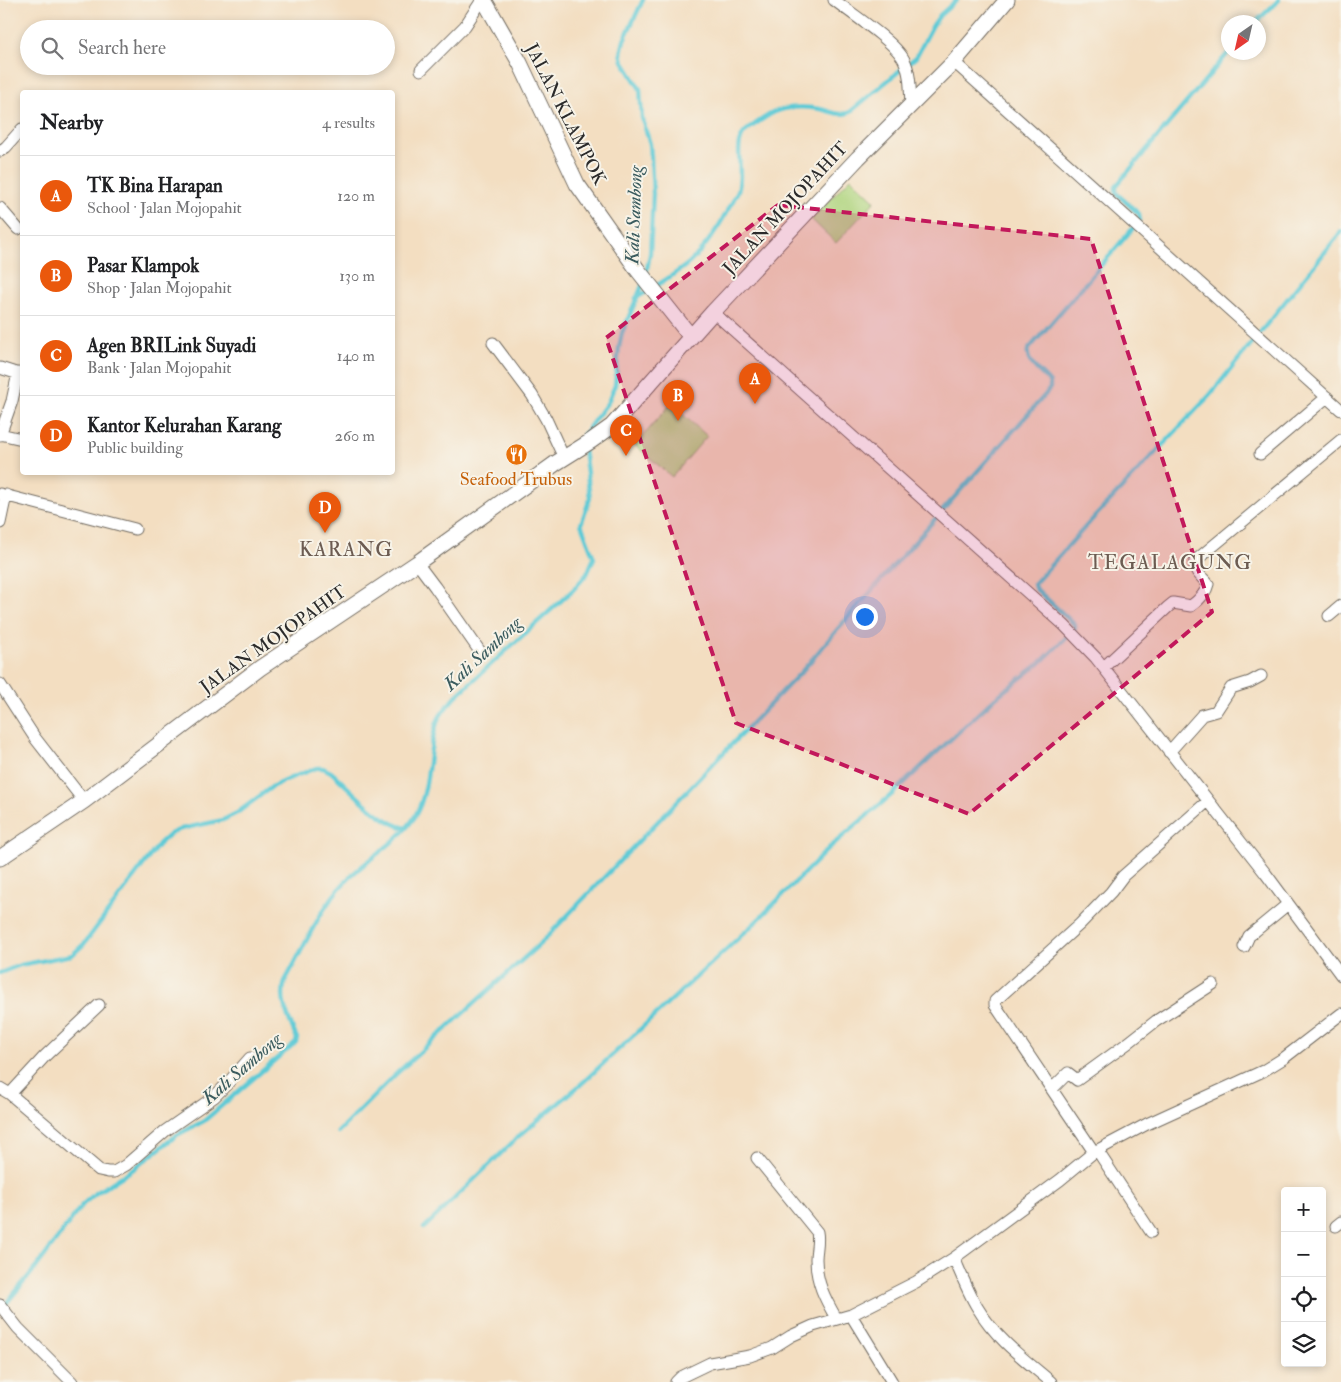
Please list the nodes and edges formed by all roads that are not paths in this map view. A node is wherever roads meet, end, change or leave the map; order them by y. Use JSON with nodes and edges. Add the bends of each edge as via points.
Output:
{"nodes":[{"id":1,"x":483,"y":0,"type":"edge"},
{"id":2,"x":834,"y":0,"type":"edge"},
{"id":3,"x":1007,"y":0,"type":"edge"},
{"id":4,"x":954,"y":62,"type":"junction"},
{"id":5,"x":421,"y":70,"type":"dead end"},
{"id":6,"x":910,"y":106,"type":"junction"},
{"id":7,"x":20,"y":131,"type":"edge"},
{"id":8,"x":0,"y":151,"type":"edge"},
{"id":9,"x":0,"y":208,"type":"edge"},
{"id":10,"x":18,"y":229,"type":"dead end"},
{"id":11,"x":713,"y":312,"type":"junction"},
{"id":12,"x":691,"y":337,"type":"junction"},
{"id":13,"x":493,"y":343,"type":"dead end"},
{"id":14,"x":0,"y":368,"type":"edge"},
{"id":15,"x":20,"y":374,"type":"edge"},
{"id":16,"x":1327,"y":396,"type":"junction"},
{"id":17,"x":1341,"y":410,"type":"edge"},
{"id":18,"x":0,"y":434,"type":"edge"},
{"id":19,"x":20,"y":439,"type":"edge"},
{"id":20,"x":1341,"y":440,"type":"edge"},
{"id":21,"x":1260,"y":454,"type":"dead end"},
{"id":22,"x":567,"y":456,"type":"junction"},
{"id":23,"x":3,"y":495,"type":"edge"},
{"id":24,"x":0,"y":524,"type":"edge"},
{"id":25,"x":135,"y":529,"type":"dead end"},
{"id":26,"x":417,"y":563,"type":"junction"},
{"id":27,"x":1341,"y":606,"type":"edge"},
{"id":28,"x":1330,"y":616,"type":"dead end"},
{"id":29,"x":481,"y":653,"type":"dead end"},
{"id":30,"x":1104,"y":667,"type":"junction"},
{"id":31,"x":1260,"y":676,"type":"dead end"},
{"id":32,"x":0,"y":684,"type":"edge"},
{"id":33,"x":1169,"y":752,"type":"junction"},
{"id":34,"x":84,"y":801,"type":"junction"},
{"id":35,"x":1208,"y":802,"type":"junction"},
{"id":36,"x":0,"y":858,"type":"edge"},
{"id":37,"x":1288,"y":904,"type":"junction"},
{"id":38,"x":1244,"y":946,"type":"dead end"},
{"id":39,"x":1341,"y":975,"type":"edge"},
{"id":40,"x":1213,"y":984,"type":"dead end"},
{"id":41,"x":99,"y":1005,"type":"dead end"},
{"id":42,"x":1341,"y":1014,"type":"edge"},
{"id":43,"x":250,"y":1058,"type":"dead end"},
{"id":44,"x":1052,"y":1089,"type":"junction"},
{"id":45,"x":5,"y":1091,"type":"edge"},
{"id":46,"x":1096,"y":1151,"type":"junction"},
{"id":47,"x":757,"y":1158,"type":"dead end"},
{"id":48,"x":1150,"y":1232,"type":"dead end"},
{"id":49,"x":954,"y":1258,"type":"junction"},
{"id":50,"x":0,"y":1305,"type":"edge"},
{"id":51,"x":850,"y":1315,"type":"junction"},
{"id":52,"x":836,"y":1318,"type":"junction"},
{"id":53,"x":72,"y":1382,"type":"edge"},
{"id":54,"x":676,"y":1382,"type":"edge"},
{"id":55,"x":892,"y":1382,"type":"edge"},
{"id":56,"x":1051,"y":1382,"type":"edge"}],
"edges":[{"from":1,"to":5,"type":"street","via":[[465,26]]},
{"from":1,"to":12,"type":"street","name":"JALAN KLAMPOK","via":[[520,63],[577,184],[637,269]]},
{"from":2,"to":6,"type":"street","via":[[876,32],[904,60]]},
{"from":3,"to":4,"type":"street","name":"JALAN MOJOPAHIT"},
{"from":4,"to":6,"type":"street","name":"JALAN MOJOPAHIT"},
{"from":4,"to":16,"type":"street"},
{"from":6,"to":11,"type":"street","name":"JALAN MOJOPAHIT"},
{"from":7,"to":8,"type":"street"},
{"from":9,"to":10,"type":"street"},
{"from":11,"to":12,"type":"street","name":"JALAN MOJOPAHIT"},
{"from":11,"to":30,"type":"street","via":[[1064,625]]},
{"from":12,"to":22,"type":"street","name":"JALAN MOJOPAHIT","via":[[617,421]]},
{"from":13,"to":22,"type":"street","via":[[532,395]]},
{"from":14,"to":15,"type":"street"},
{"from":15,"to":18,"type":"street"},
{"from":16,"to":17,"type":"street"},
{"from":16,"to":21,"type":"street"},
{"from":18,"to":19,"type":"street"},
{"from":20,"to":30,"type":"street","via":[[1198,558],[1194,566],[1208,586],[1194,603],[1187,606],[1173,603]]},
{"from":22,"to":26,"type":"street","name":"JALAN MOJOPAHIT"},
{"from":23,"to":24,"type":"street"},
{"from":23,"to":25,"type":"street"},
{"from":26,"to":29,"type":"street"},
{"from":26,"to":34,"type":"street","name":"JALAN MOJOPAHIT","via":[[260,668]]},
{"from":27,"to":28,"type":"street"},
{"from":30,"to":33,"type":"street"},
{"from":31,"to":33,"type":"street","via":[[1229,689],[1216,711],[1202,715]]},
{"from":32,"to":34,"type":"street","via":[[35,738]]},
{"from":33,"to":35,"type":"street"},
{"from":34,"to":36,"type":"street","name":"JALAN MOJOPAHIT"},
{"from":35,"to":37,"type":"street"},
{"from":35,"to":44,"type":"street","via":[[1123,876],[1080,924],[995,1001]]},
{"from":37,"to":38,"type":"street","via":[[1249,936]]},
{"from":37,"to":39,"type":"street"},
{"from":40,"to":44,"type":"street","via":[[1156,1020],[1077,1080],[1068,1073]]},
{"from":41,"to":45,"type":"street"},
{"from":42,"to":46,"type":"street","via":[[1263,1070]]},
{"from":43,"to":45,"type":"street","via":[[214,1096],[114,1172],[98,1170]]},
{"from":44,"to":46,"type":"street"},
{"from":46,"to":48,"type":"street"},
{"from":46,"to":49,"type":"street"},
{"from":47,"to":52,"type":"street","via":[[817,1232],[817,1273],[822,1295]]},
{"from":49,"to":51,"type":"street","via":[[916,1282]]},
{"from":49,"to":56,"type":"street","via":[[977,1307],[991,1327]]},
{"from":50,"to":53,"type":"street"},
{"from":51,"to":52,"type":"street"},
{"from":51,"to":55,"type":"street"},
{"from":52,"to":54,"type":"street","via":[[750,1356],[710,1363]]}]}
